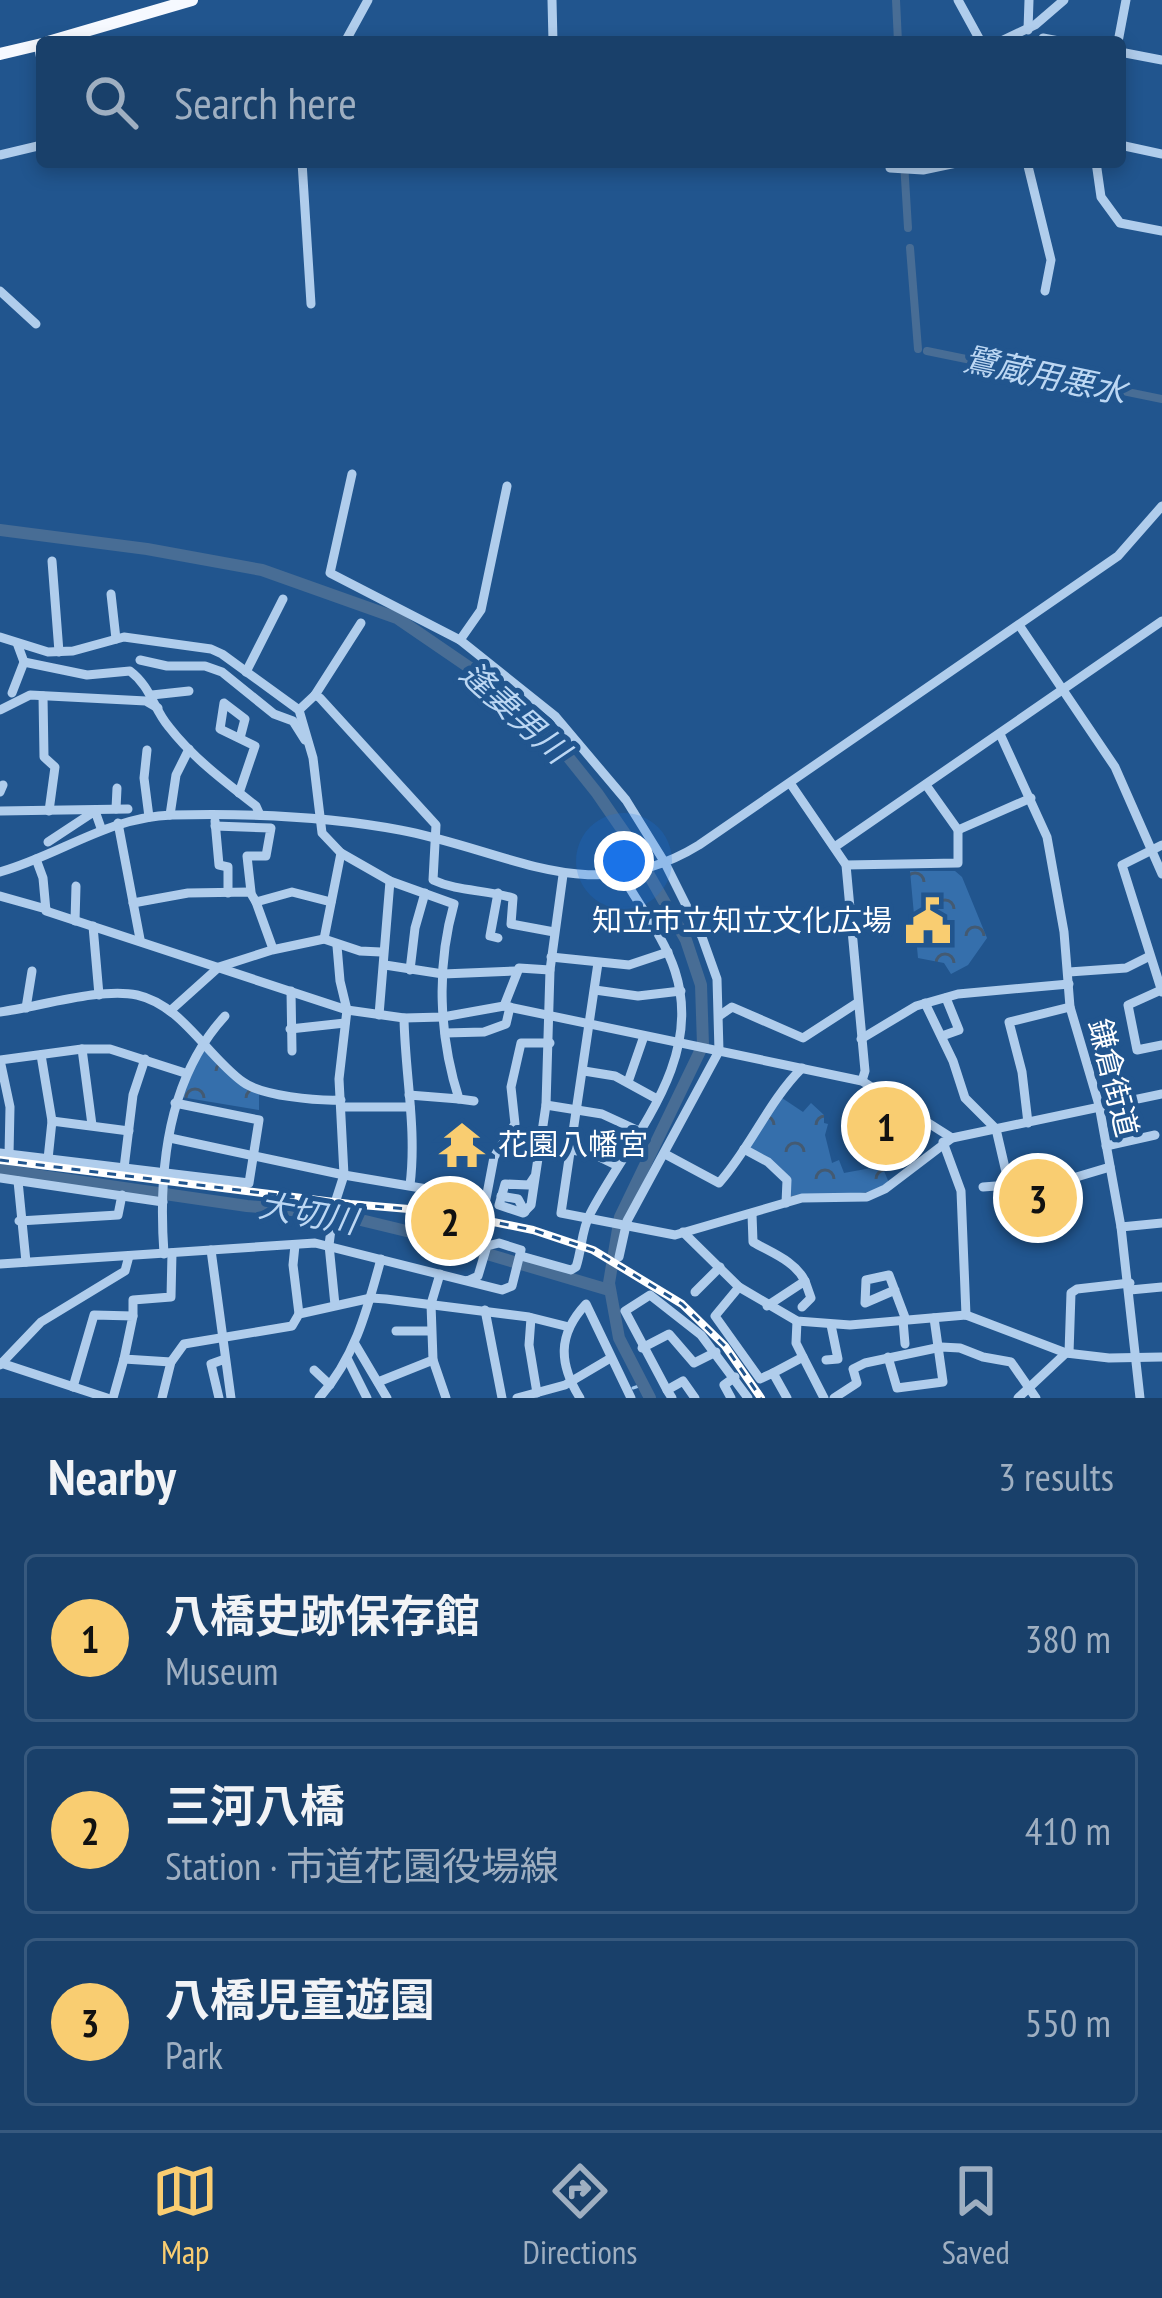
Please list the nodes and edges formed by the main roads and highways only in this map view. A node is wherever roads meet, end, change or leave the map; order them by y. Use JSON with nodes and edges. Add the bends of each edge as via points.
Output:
{"nodes":[{"id":1,"x":192,"y":0,"type":"edge"},
{"id":2,"x":69,"y":36,"type":"edge"},
{"id":3,"x":36,"y":45,"type":"edge"},
{"id":4,"x":0,"y":54,"type":"edge"}],
"edges":[{"from":1,"to":2,"type":"main road"},
{"from":3,"to":4,"type":"main road"}]}
